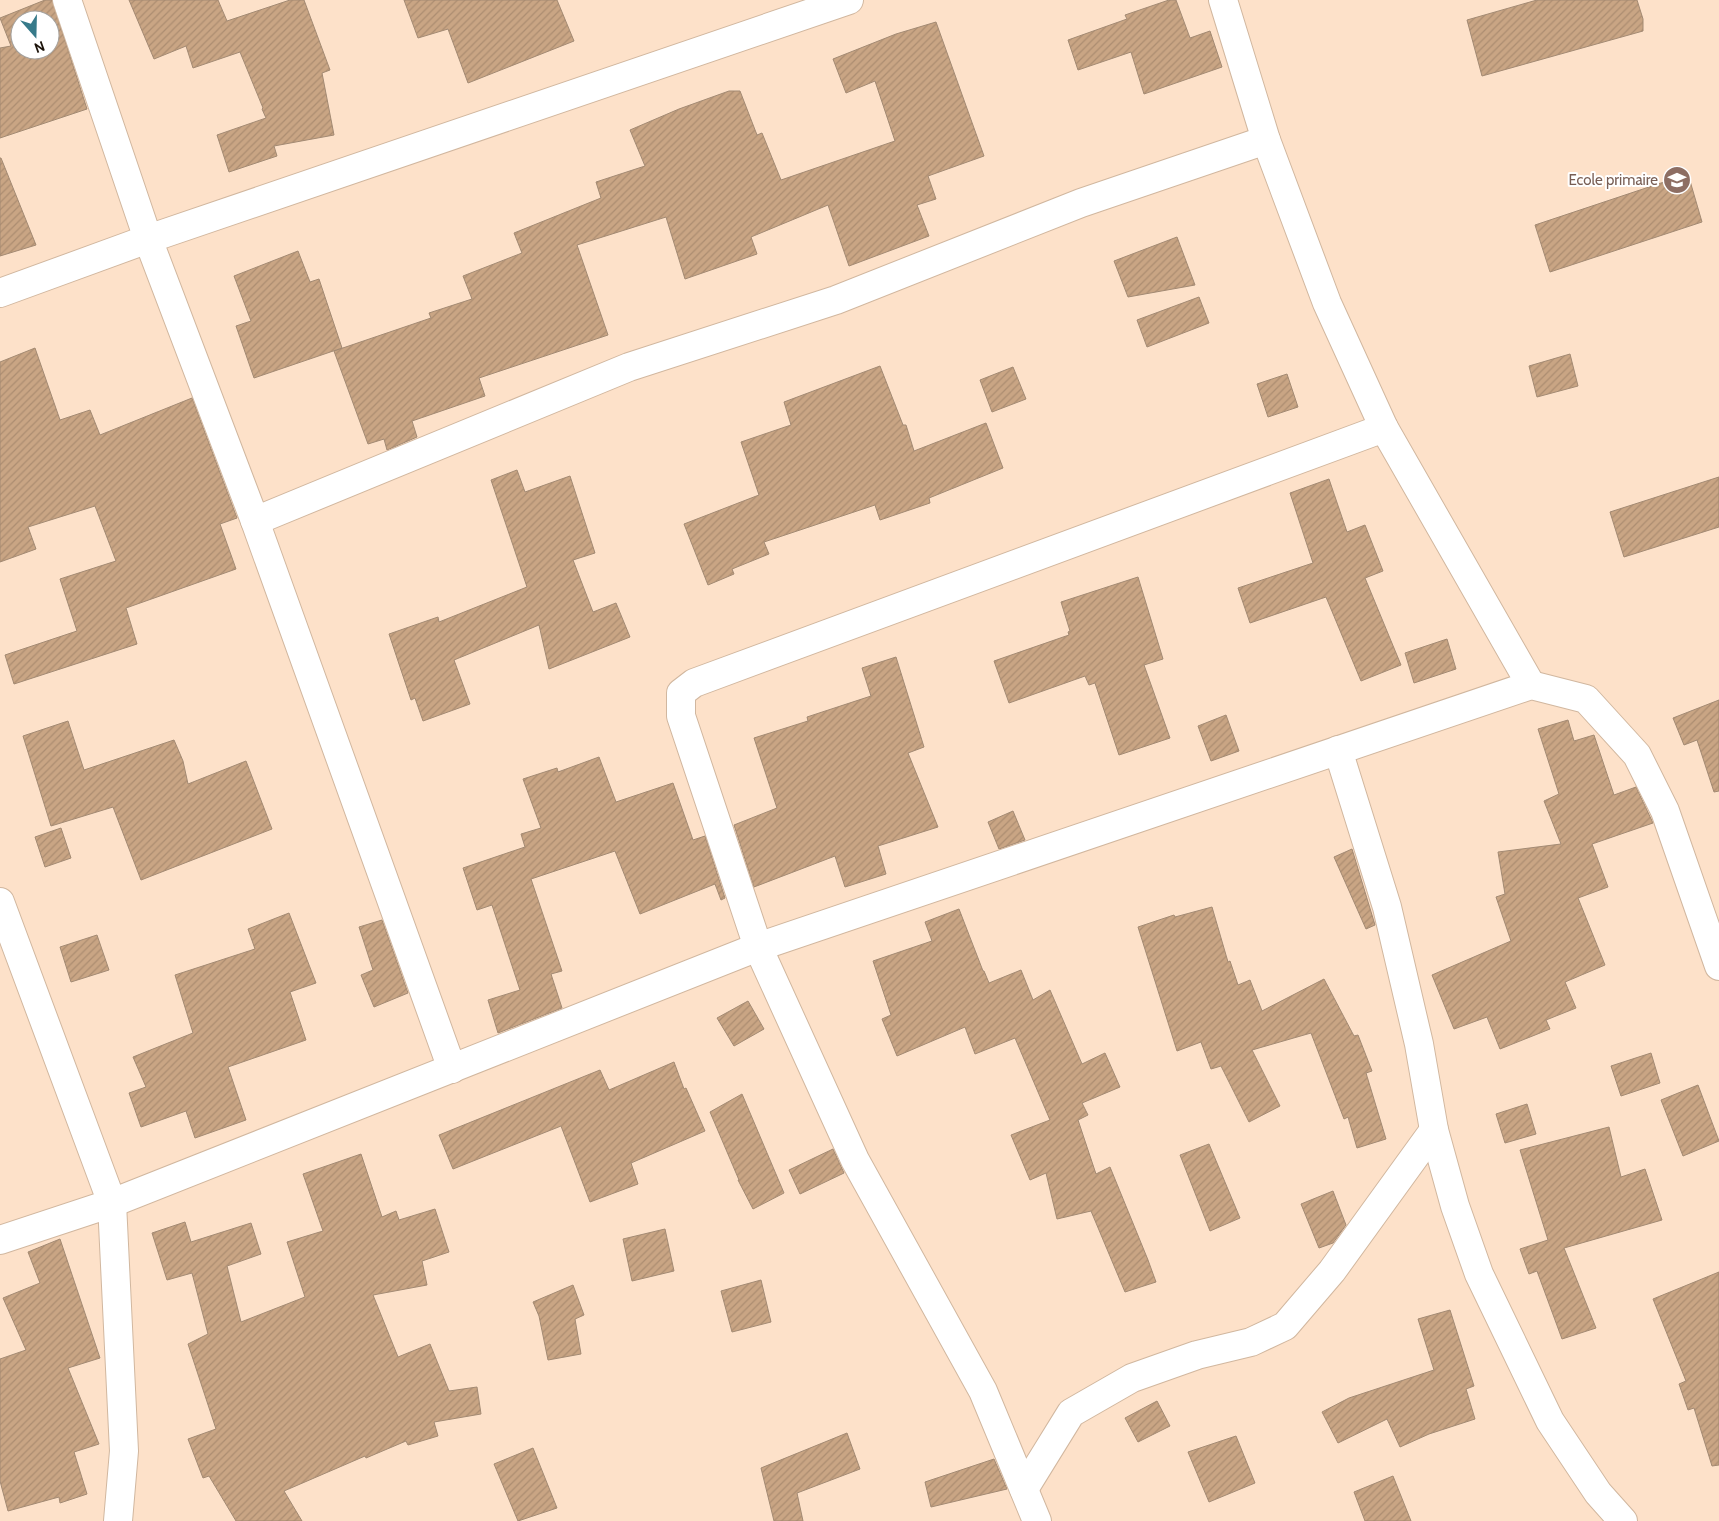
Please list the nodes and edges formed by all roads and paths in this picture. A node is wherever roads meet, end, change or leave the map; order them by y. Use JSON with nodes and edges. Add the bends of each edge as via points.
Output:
{"nodes":[{"id":1,"x":67,"y":0,"type":"edge"},
{"id":2,"x":849,"y":0,"type":"edge"},
{"id":3,"x":1223,"y":0,"type":"edge"},
{"id":4,"x":1266,"y":140,"type":"junction"},
{"id":5,"x":148,"y":239,"type":"junction"},
{"id":6,"x":0,"y":293,"type":"edge"},
{"id":7,"x":1384,"y":428,"type":"junction"},
{"id":8,"x":255,"y":520,"type":"junction"},
{"id":9,"x":1531,"y":685,"type":"junction"},
{"id":10,"x":1338,"y":750,"type":"junction"},
{"id":11,"x":0,"y":902,"type":"edge"},
{"id":12,"x":758,"y":947,"type":"junction"},
{"id":13,"x":1719,"y":966,"type":"edge"},
{"id":14,"x":452,"y":1069,"type":"junction"},
{"id":15,"x":1434,"y":1130,"type":"junction"},
{"id":16,"x":112,"y":1203,"type":"junction"},
{"id":17,"x":0,"y":1240,"type":"edge"},
{"id":18,"x":1024,"y":1489,"type":"junction"},
{"id":19,"x":118,"y":1521,"type":"edge"},
{"id":20,"x":1037,"y":1521,"type":"edge"},
{"id":21,"x":1623,"y":1521,"type":"edge"}],
"edges":[{"from":1,"to":5,"type":"street"},
{"from":2,"to":5,"type":"street"},
{"from":3,"to":4,"type":"street"},
{"from":4,"to":7,"type":"street","via":[[1327,303]]},
{"from":4,"to":8,"type":"street","via":[[1081,203],[836,300],[628,367]]},
{"from":5,"to":6,"type":"street"},
{"from":5,"to":8,"type":"street"},
{"from":7,"to":9,"type":"street"},
{"from":7,"to":12,"type":"street","via":[[694,683],[680,693],[681,716]]},
{"from":8,"to":14,"type":"street"},
{"from":9,"to":10,"type":"street"},
{"from":9,"to":13,"type":"street","via":[[1586,699],[1637,755],[1665,811]]},
{"from":10,"to":12,"type":"street"},
{"from":10,"to":15,"type":"street","via":[[1387,907],[1419,1044]]},
{"from":11,"to":16,"type":"street"},
{"from":12,"to":14,"type":"street"},
{"from":12,"to":18,"type":"street","via":[[855,1160],[983,1390]]},
{"from":14,"to":16,"type":"street"},
{"from":15,"to":18,"type":"street","via":[[1332,1272],[1285,1326],[1251,1342],[1197,1355],[1132,1378],[1071,1413]]},
{"from":15,"to":21,"type":"street","via":[[1455,1206],[1479,1274],[1550,1421],[1598,1493]]},
{"from":16,"to":17,"type":"street"},
{"from":16,"to":19,"type":"street","via":[[124,1451]]},
{"from":18,"to":20,"type":"street"}]}
